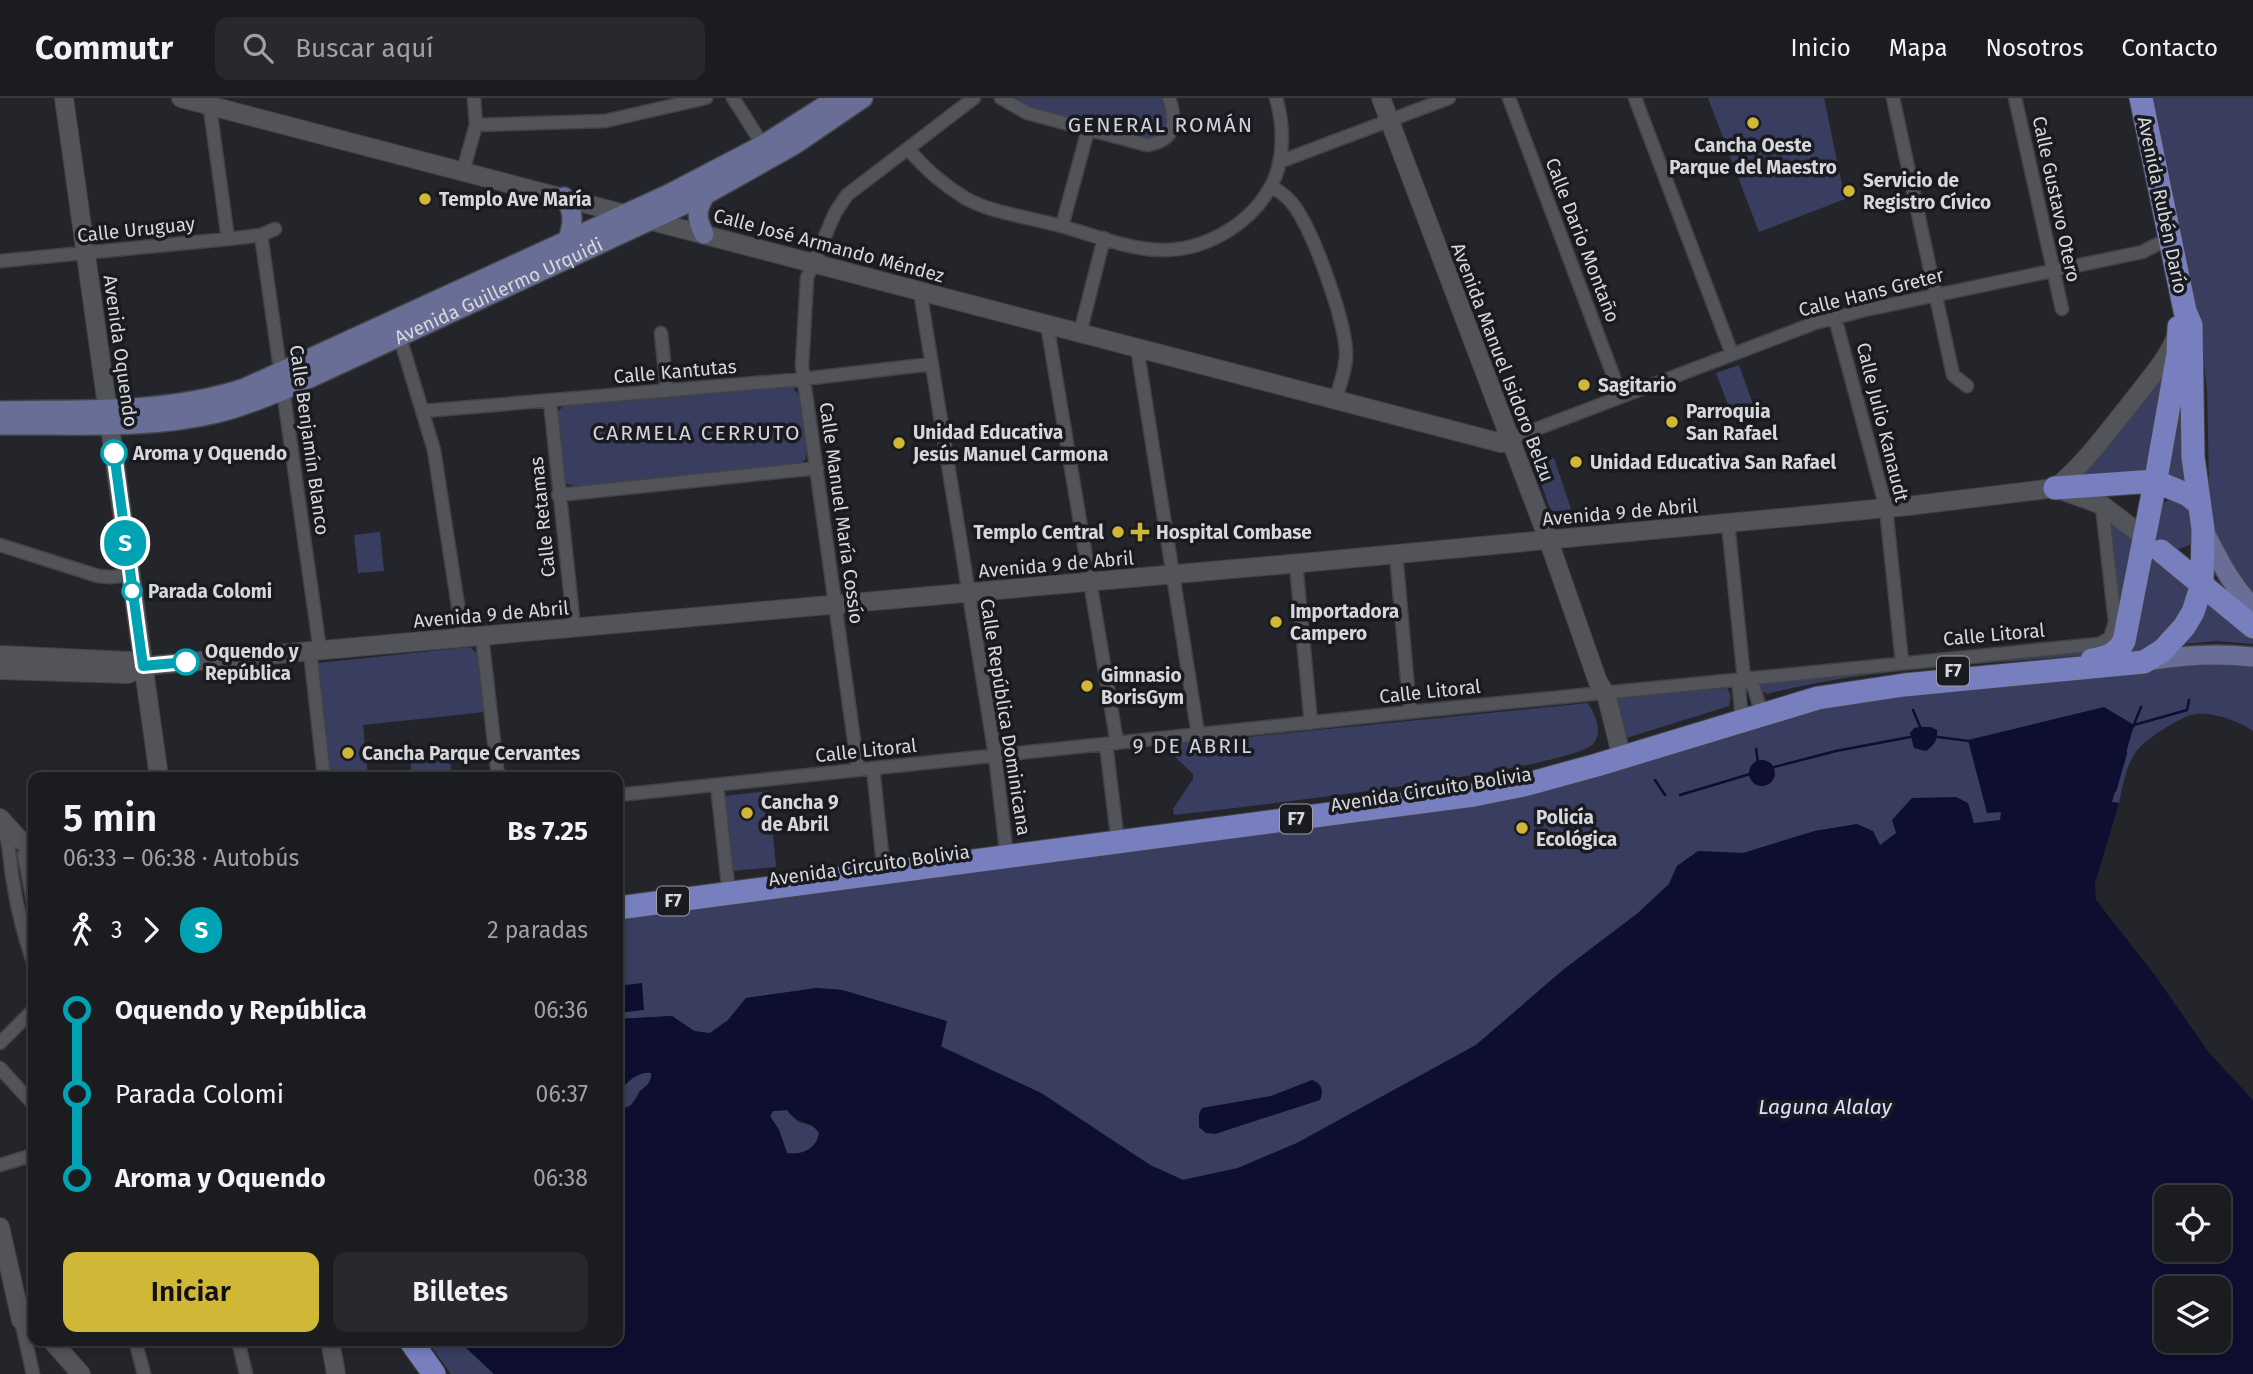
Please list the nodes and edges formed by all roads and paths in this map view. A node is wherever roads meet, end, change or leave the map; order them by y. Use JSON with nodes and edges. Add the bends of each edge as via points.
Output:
{"nodes":[{"id":1,"x":64,"y":98,"type":"edge"},
{"id":2,"x":181,"y":98,"type":"edge"},
{"id":3,"x":474,"y":98,"type":"edge"},
{"id":4,"x":706,"y":98,"type":"edge"},
{"id":5,"x":733,"y":98,"type":"edge"},
{"id":6,"x":837,"y":98,"type":"edge"},
{"id":7,"x":863,"y":98,"type":"edge"},
{"id":8,"x":974,"y":98,"type":"edge"},
{"id":9,"x":1001,"y":98,"type":"edge"},
{"id":10,"x":1168,"y":98,"type":"edge"},
{"id":11,"x":1276,"y":98,"type":"edge"},
{"id":12,"x":1381,"y":98,"type":"edge"},
{"id":13,"x":1449,"y":98,"type":"edge"},
{"id":14,"x":1509,"y":98,"type":"edge"},
{"id":15,"x":1635,"y":98,"type":"edge"},
{"id":16,"x":1893,"y":98,"type":"edge"},
{"id":17,"x":2015,"y":98,"type":"edge"},
{"id":18,"x":2141,"y":98,"type":"edge"},
{"id":19,"x":209,"y":102,"type":"edge"},
{"id":20,"x":1389,"y":121,"type":"junction"},
{"id":21,"x":476,"y":125,"type":"junction"},
{"id":22,"x":1088,"y":130,"type":"junction"},
{"id":23,"x":763,"y":145,"type":"junction"},
{"id":24,"x":909,"y":150,"type":"junction"},
{"id":25,"x":1279,"y":162,"type":"junction"},
{"id":26,"x":463,"y":171,"type":"junction"},
{"id":27,"x":1271,"y":186,"type":"junction"},
{"id":28,"x":705,"y":195,"type":"junction"},
{"id":29,"x":564,"y":197,"type":"junction"},
{"id":30,"x":625,"y":213,"type":"junction"},
{"id":31,"x":652,"y":220,"type":"junction"},
{"id":32,"x":1062,"y":226,"type":"junction"},
{"id":33,"x":275,"y":229,"type":"dead end"},
{"id":34,"x":704,"y":234,"type":"junction"},
{"id":35,"x":261,"y":235,"type":"junction"},
{"id":36,"x":1104,"y":238,"type":"junction"},
{"id":37,"x":228,"y":239,"type":"junction"},
{"id":38,"x":568,"y":240,"type":"junction"},
{"id":39,"x":2171,"y":243,"type":"junction"},
{"id":40,"x":85,"y":253,"type":"junction"},
{"id":41,"x":0,"y":261,"type":"edge"},
{"id":42,"x":812,"y":263,"type":"junction"},
{"id":43,"x":2052,"y":271,"type":"junction"},
{"id":44,"x":920,"y":291,"type":"junction"},
{"id":45,"x":1936,"y":295,"type":"junction"},
{"id":46,"x":2062,"y":309,"type":"dead end"},
{"id":47,"x":1835,"y":317,"type":"junction"},
{"id":48,"x":2182,"y":318,"type":"junction"},
{"id":49,"x":1047,"y":324,"type":"junction"},
{"id":50,"x":397,"y":329,"type":"junction"},
{"id":51,"x":661,"y":333,"type":"dead end"},
{"id":52,"x":1080,"y":333,"type":"junction"},
{"id":53,"x":1137,"y":347,"type":"junction"},
{"id":54,"x":1732,"y":354,"type":"junction"},
{"id":55,"x":931,"y":365,"type":"junction"},
{"id":56,"x":803,"y":379,"type":"junction"},
{"id":57,"x":283,"y":382,"type":"junction"},
{"id":58,"x":1967,"y":386,"type":"dead end"},
{"id":59,"x":667,"y":391,"type":"junction"},
{"id":60,"x":1621,"y":396,"type":"junction"},
{"id":61,"x":1336,"y":399,"type":"junction"},
{"id":62,"x":550,"y":401,"type":"junction"},
{"id":63,"x":1497,"y":407,"type":"junction"},
{"id":64,"x":0,"y":411,"type":"edge"},
{"id":65,"x":423,"y":411,"type":"junction"},
{"id":66,"x":109,"y":416,"type":"junction"},
{"id":67,"x":0,"y":425,"type":"edge"},
{"id":68,"x":1466,"y":433,"type":"junction"},
{"id":69,"x":1510,"y":439,"type":"junction"},
{"id":70,"x":817,"y":468,"type":"junction"},
{"id":71,"x":2155,"y":481,"type":"junction"},
{"id":72,"x":2055,"y":488,"type":"junction"},
{"id":73,"x":558,"y":495,"type":"junction"},
{"id":74,"x":2198,"y":503,"type":"junction"},
{"id":75,"x":2102,"y":505,"type":"junction"},
{"id":76,"x":1886,"y":508,"type":"junction"},
{"id":77,"x":1728,"y":523,"type":"junction"},
{"id":78,"x":2202,"y":534,"type":"junction"},
{"id":79,"x":1548,"y":539,"type":"junction"},
{"id":80,"x":2152,"y":544,"type":"junction"},
{"id":81,"x":0,"y":545,"type":"edge"},
{"id":82,"x":1396,"y":554,"type":"junction"},
{"id":83,"x":1296,"y":564,"type":"junction"},
{"id":84,"x":130,"y":575,"type":"junction"},
{"id":85,"x":1172,"y":575,"type":"junction"},
{"id":86,"x":1090,"y":582,"type":"junction"},
{"id":87,"x":2202,"y":584,"type":"junction"},
{"id":88,"x":968,"y":593,"type":"junction"},
{"id":89,"x":836,"y":603,"type":"junction"},
{"id":90,"x":2253,"y":607,"type":"edge"},
{"id":91,"x":2253,"y":627,"type":"edge"},
{"id":92,"x":575,"y":628,"type":"junction"},
{"id":93,"x":482,"y":636,"type":"junction"},
{"id":94,"x":463,"y":638,"type":"junction"},
{"id":95,"x":315,"y":650,"type":"junction"},
{"id":96,"x":0,"y":656,"type":"edge"},
{"id":97,"x":2253,"y":657,"type":"edge"},
{"id":98,"x":1902,"y":662,"type":"junction"},
{"id":99,"x":2144,"y":662,"type":"junction"},
{"id":100,"x":143,"y":666,"type":"junction"},
{"id":101,"x":0,"y":670,"type":"edge"},
{"id":102,"x":1744,"y":679,"type":"junction"},
{"id":103,"x":1599,"y":690,"type":"junction"},
{"id":104,"x":1410,"y":712,"type":"junction"},
{"id":105,"x":1751,"y":712,"type":"junction"},
{"id":106,"x":1311,"y":723,"type":"junction"},
{"id":107,"x":1198,"y":734,"type":"junction"},
{"id":108,"x":1112,"y":743,"type":"junction"},
{"id":109,"x":995,"y":755,"type":"junction"},
{"id":110,"x":1616,"y":755,"type":"junction"},
{"id":111,"x":873,"y":768,"type":"junction"},
{"id":112,"x":858,"y":769,"type":"junction"},
{"id":113,"x":158,"y":772,"type":"edge"},
{"id":114,"x":324,"y":772,"type":"edge"},
{"id":115,"x":497,"y":772,"type":"edge"},
{"id":116,"x":717,"y":785,"type":"junction"},
{"id":117,"x":623,"y":794,"type":"edge"},
{"id":118,"x":0,"y":819,"type":"edge"},
{"id":119,"x":1117,"y":838,"type":"junction"},
{"id":120,"x":1007,"y":852,"type":"junction"},
{"id":121,"x":25,"y":853,"type":"edge"},
{"id":122,"x":883,"y":868,"type":"junction"},
{"id":123,"x":28,"y":871,"type":"edge"},
{"id":124,"x":6,"y":876,"type":"edge"},
{"id":125,"x":728,"y":889,"type":"junction"},
{"id":126,"x":623,"y":899,"type":"edge"},
{"id":127,"x":623,"y":907,"type":"edge"},
{"id":128,"x":28,"y":946,"type":"edge"},
{"id":129,"x":28,"y":1015,"type":"edge"},
{"id":130,"x":0,"y":1043,"type":"edge"},
{"id":131,"x":0,"y":1068,"type":"edge"},
{"id":132,"x":28,"y":1099,"type":"edge"},
{"id":133,"x":28,"y":1157,"type":"edge"},
{"id":134,"x":0,"y":1165,"type":"edge"},
{"id":135,"x":0,"y":1227,"type":"edge"},
{"id":136,"x":28,"y":1318,"type":"edge"},
{"id":137,"x":31,"y":1346,"type":"edge"},
{"id":138,"x":56,"y":1346,"type":"edge"},
{"id":139,"x":137,"y":1346,"type":"edge"},
{"id":140,"x":239,"y":1346,"type":"edge"},
{"id":141,"x":331,"y":1346,"type":"edge"},
{"id":142,"x":414,"y":1346,"type":"edge"},
{"id":143,"x":33,"y":1374,"type":"edge"},
{"id":144,"x":81,"y":1374,"type":"edge"},
{"id":145,"x":144,"y":1374,"type":"edge"},
{"id":146,"x":246,"y":1374,"type":"edge"},
{"id":147,"x":336,"y":1374,"type":"edge"},
{"id":148,"x":435,"y":1374,"type":"edge"}],
"edges":[{"from":1,"to":40,"type":"main road","name":"Avenida Oquendo"},
{"from":2,"to":19,"type":"main road","name":"Calle José Armando Méndez"},
{"from":3,"to":21,"type":"street"},
{"from":4,"to":21,"type":"street","via":[[605,121]]},
{"from":5,"to":23,"type":"street"},
{"from":6,"to":23,"type":"main road","name":"Avenida Guillermo Urquidi"},
{"from":7,"to":28,"type":"main road","name":"Avenida Guillermo Urquidi","via":[[794,145]]},
{"from":8,"to":24,"type":"street","name":"Calle Manuel María Cossío"},
{"from":9,"to":22,"type":"street","via":[[1027,113]]},
{"from":10,"to":22,"type":"street","via":[[1174,112],[1172,129],[1160,142],[1147,145]]},
{"from":11,"to":25,"type":"street","via":[[1281,123]]},
{"from":12,"to":20,"type":"main road","name":"Avenida Manuel Isidoro Belzu"},
{"from":13,"to":20,"type":"street"},
{"from":14,"to":60,"type":"street","name":"Calle Dario Montaño"},
{"from":15,"to":54,"type":"street"},
{"from":16,"to":45,"type":"street"},
{"from":17,"to":43,"type":"street","name":"Calle Gustavo Otero"},
{"from":18,"to":39,"type":"highway","name":"Avenida Rubén Darío"},
{"from":19,"to":26,"type":"main road","name":"Calle José Armando Méndez"},
{"from":19,"to":37,"type":"street"},
{"from":20,"to":25,"type":"street"},
{"from":20,"to":63,"type":"main road","name":"Avenida Manuel Isidoro Belzu"},
{"from":21,"to":26,"type":"street"},
{"from":22,"to":32,"type":"street"},
{"from":23,"to":30,"type":"main road","name":"Avenida Guillermo Urquidi"},
{"from":24,"to":32,"type":"street","via":[[967,199]]},
{"from":24,"to":42,"type":"street","name":"Calle Manuel María Cossío","via":[[847,195]]},
{"from":25,"to":27,"type":"street"},
{"from":26,"to":29,"type":"main road","name":"Calle José Armando Méndez"},
{"from":27,"to":36,"type":"street","via":[[1238,224],[1193,246],[1166,250]]},
{"from":27,"to":61,"type":"street","via":[[1292,202],[1302,218],[1341,322],[1346,353]]},
{"from":28,"to":31,"type":"main road","name":"Avenida Guillermo Urquidi"},
{"from":28,"to":34,"type":"main road","via":[[696,214]]},
{"from":29,"to":30,"type":"main road","name":"Calle José Armando Méndez"},
{"from":29,"to":38,"type":"main road","via":[[573,216]]},
{"from":30,"to":31,"type":"main road","name":"Calle José Armando Méndez"},
{"from":30,"to":38,"type":"main road","name":"Avenida Guillermo Urquidi"},
{"from":31,"to":34,"type":"main road","name":"Calle José Armando Méndez"},
{"from":31,"to":50,"type":"main road","name":"Avenida Guillermo Urquidi"},
{"from":32,"to":36,"type":"street"},
{"from":33,"to":35,"type":"street","name":"Calle Uruguay"},
{"from":34,"to":42,"type":"main road","name":"Calle José Armando Méndez"},
{"from":35,"to":37,"type":"street","name":"Calle Uruguay"},
{"from":35,"to":57,"type":"street","name":"Calle Benjamín Blanco"},
{"from":36,"to":52,"type":"street"},
{"from":37,"to":40,"type":"street","name":"Calle Uruguay"},
{"from":38,"to":50,"type":"main road","name":"Avenida Guillermo Urquidi"},
{"from":39,"to":43,"type":"street","name":"Calle Hans Greter"},
{"from":39,"to":48,"type":"highway","name":"Avenida Rubén Darío"},
{"from":40,"to":41,"type":"street","name":"Calle Uruguay"},
{"from":40,"to":66,"type":"main road","name":"Avenida Oquendo"},
{"from":42,"to":44,"type":"main road","name":"Calle José Armando Méndez"},
{"from":42,"to":56,"type":"street","name":"Calle Manuel María Cossío","via":[[807,278]]},
{"from":43,"to":45,"type":"street","name":"Calle Hans Greter"},
{"from":43,"to":46,"type":"street","name":"Calle Gustavo Otero"},
{"from":44,"to":49,"type":"main road","name":"Calle José Armando Méndez"},
{"from":44,"to":55,"type":"street","name":"Calle República Dominicana"},
{"from":45,"to":47,"type":"street","name":"Calle Hans Greter"},
{"from":45,"to":58,"type":"street","via":[[1953,375]]},
{"from":47,"to":54,"type":"street","name":"Calle Hans Greter"},
{"from":47,"to":76,"type":"street","name":"Calle Julio Kanaudt"},
{"from":48,"to":71,"type":"highway","name":"Avenida Rubén Darío"},
{"from":48,"to":72,"type":"main road","via":[[2172,348],[2150,379],[2079,468]]},
{"from":48,"to":74,"type":"highway","name":"Avenida Rubén Darío","via":[[2191,325],[2193,343],[2191,410]]},
{"from":49,"to":52,"type":"main road","name":"Calle José Armando Méndez"},
{"from":49,"to":86,"type":"street"},
{"from":50,"to":57,"type":"main road","name":"Avenida Guillermo Urquidi"},
{"from":50,"to":65,"type":"street"},
{"from":51,"to":59,"type":"street"},
{"from":52,"to":53,"type":"main road","name":"Calle José Armando Méndez"},
{"from":53,"to":61,"type":"main road","name":"Calle José Armando Méndez"},
{"from":53,"to":85,"type":"street"},
{"from":54,"to":60,"type":"street","name":"Calle Hans Greter"},
{"from":55,"to":56,"type":"street","name":"Calle Kantutas"},
{"from":55,"to":88,"type":"street","name":"Calle República Dominicana"},
{"from":56,"to":59,"type":"street","name":"Calle Kantutas"},
{"from":56,"to":70,"type":"street","name":"Calle Manuel María Cossío"},
{"from":57,"to":66,"type":"main road","name":"Avenida Guillermo Urquidi"},
{"from":57,"to":95,"type":"street","name":"Calle Benjamín Blanco"},
{"from":59,"to":62,"type":"street","name":"Calle Kantutas"},
{"from":60,"to":69,"type":"street","name":"Calle Hans Greter"},
{"from":61,"to":68,"type":"main road","name":"Calle José Armando Méndez"},
{"from":62,"to":65,"type":"street","name":"Calle Kantutas"},
{"from":62,"to":73,"type":"street","name":"Calle Retamas"},
{"from":63,"to":68,"type":"main road","via":[[1486,429]]},
{"from":63,"to":69,"type":"main road","name":"Avenida Manuel Isidoro Belzu"},
{"from":64,"to":66,"type":"main road"},
{"from":65,"to":94,"type":"street","via":[[434,450]]},
{"from":66,"to":67,"type":"main road"},
{"from":66,"to":84,"type":"main road","name":"Avenida Oquendo"},
{"from":68,"to":69,"type":"main road","name":"Calle José Armando Méndez","via":[[1501,443]]},
{"from":69,"to":79,"type":"main road","name":"Avenida Manuel Isidoro Belzu"},
{"from":70,"to":73,"type":"street"},
{"from":70,"to":89,"type":"street","name":"Calle Manuel María Cossío"},
{"from":71,"to":72,"type":"highway"},
{"from":71,"to":74,"type":"highway"},
{"from":71,"to":80,"type":"highway","name":"Avenida Rubén Darío"},
{"from":72,"to":75,"type":"main road","name":"Avenida 9 de Abril"},
{"from":72,"to":76,"type":"main road","name":"Avenida 9 de Abril"},
{"from":73,"to":92,"type":"street","name":"Calle Retamas"},
{"from":74,"to":78,"type":"highway","name":"Avenida Rubén Darío"},
{"from":75,"to":80,"type":"main road","name":"Avenida 9 de Abril"},
{"from":75,"to":98,"type":"street","name":"Calle Litoral","via":[[2115,622],[2110,638],[2099,644]]},
{"from":76,"to":77,"type":"main road","name":"Avenida 9 de Abril"},
{"from":76,"to":98,"type":"street","name":"Calle Julio Kanaudt"},
{"from":77,"to":79,"type":"main road","name":"Avenida 9 de Abril"},
{"from":77,"to":102,"type":"street"},
{"from":78,"to":80,"type":"highway","via":[[2197,545],[2181,554]]},
{"from":78,"to":87,"type":"highway"},
{"from":78,"to":90,"type":"main road"},
{"from":79,"to":82,"type":"main road","name":"Avenida 9 de Abril"},
{"from":79,"to":103,"type":"main road","name":"Avenida Manuel Isidoro Belzu"},
{"from":80,"to":87,"type":"highway"},
{"from":80,"to":105,"type":"highway","name":"Avenida Circuito Bolivia","number":"F7","via":[[2123,641],[2109,656],[1847,683]]},
{"from":81,"to":84,"type":"street","via":[[97,576]]},
{"from":82,"to":83,"type":"main road","name":"Avenida 9 de Abril"},
{"from":82,"to":104,"type":"street"},
{"from":83,"to":85,"type":"main road","name":"Avenida 9 de Abril"},
{"from":83,"to":106,"type":"street"},
{"from":84,"to":100,"type":"main road","name":"Avenida Oquendo"},
{"from":85,"to":86,"type":"main road","name":"Avenida 9 de Abril"},
{"from":85,"to":107,"type":"street"},
{"from":86,"to":88,"type":"main road","name":"Avenida 9 de Abril"},
{"from":86,"to":108,"type":"street"},
{"from":87,"to":91,"type":"highway"},
{"from":87,"to":99,"type":"highway","via":[[2184,627]]},
{"from":88,"to":89,"type":"main road","name":"Avenida 9 de Abril"},
{"from":88,"to":109,"type":"street","name":"Calle República Dominicana"},
{"from":89,"to":92,"type":"main road","name":"Avenida 9 de Abril"},
{"from":89,"to":112,"type":"street","name":"Calle Manuel María Cossío"},
{"from":92,"to":93,"type":"main road","name":"Avenida 9 de Abril"},
{"from":93,"to":94,"type":"main road","name":"Avenida 9 de Abril"},
{"from":93,"to":115,"type":"street"},
{"from":94,"to":95,"type":"main road","name":"Avenida 9 de Abril"},
{"from":95,"to":100,"type":"main road","name":"Avenida 9 de Abril"},
{"from":95,"to":114,"type":"street","name":"Calle Benjamín Blanco"},
{"from":96,"to":100,"type":"main road","via":[[129,661]]},
{"from":97,"to":99,"type":"main road","name":"Avenida Circuito Bolivia","via":[[2187,655]]},
{"from":98,"to":102,"type":"street","name":"Calle Litoral"},
{"from":99,"to":105,"type":"highway","name":"Avenida Circuito Bolivia","number":"F7","via":[[1884,687]]},
{"from":100,"to":101,"type":"main road","via":[[128,674]]},
{"from":100,"to":113,"type":"main road","name":"Avenida Oquendo"},
{"from":102,"to":103,"type":"street","name":"Calle Litoral"},
{"from":102,"to":105,"type":"street","via":[[1739,688]]},
{"from":102,"to":105,"type":"street","via":[[1753,685]]},
{"from":103,"to":104,"type":"street","name":"Calle Litoral"},
{"from":103,"to":110,"type":"main road","name":"Avenida Manuel Isidoro Belzu"},
{"from":104,"to":106,"type":"street","name":"Calle Litoral"},
{"from":105,"to":110,"type":"highway","name":"Avenida Circuito Bolivia","number":"F7"},
{"from":106,"to":107,"type":"street","name":"Calle Litoral"},
{"from":107,"to":108,"type":"street","name":"Calle Litoral"},
{"from":108,"to":109,"type":"street","name":"Calle Litoral"},
{"from":108,"to":119,"type":"street"},
{"from":109,"to":111,"type":"street","name":"Calle Litoral"},
{"from":109,"to":120,"type":"street","name":"Calle República Dominicana"},
{"from":110,"to":119,"type":"highway","name":"Avenida Circuito Bolivia","number":"F7","via":[[1481,785]]},
{"from":111,"to":112,"type":"street","name":"Calle Litoral"},
{"from":111,"to":122,"type":"street"},
{"from":112,"to":116,"type":"street","name":"Calle Litoral"},
{"from":116,"to":117,"type":"street","name":"Calle Litoral"},
{"from":116,"to":125,"type":"street"},
{"from":118,"to":121,"type":"main road"},
{"from":119,"to":120,"type":"highway","name":"Avenida Circuito Bolivia","number":"F7"},
{"from":120,"to":122,"type":"highway","name":"Avenida Circuito Bolivia","number":"F7"},
{"from":121,"to":123,"type":"street"},
{"from":121,"to":124,"type":"street"},
{"from":122,"to":125,"type":"highway","name":"Avenida Circuito Bolivia","number":"F7"},
{"from":124,"to":128,"type":"street"},
{"from":125,"to":126,"type":"highway","name":"Avenida Circuito Bolivia","number":"F7"},
{"from":125,"to":127,"type":"highway","name":"Avenida Circuito Bolivia","number":"F7"},
{"from":129,"to":130,"type":"street"},
{"from":131,"to":132,"type":"street"},
{"from":133,"to":134,"type":"street"},
{"from":135,"to":136,"type":"main road"},
{"from":137,"to":143,"type":"street"},
{"from":138,"to":144,"type":"main road"},
{"from":139,"to":145,"type":"street"},
{"from":140,"to":146,"type":"street"},
{"from":141,"to":147,"type":"main road"},
{"from":142,"to":148,"type":"highway"}]}
